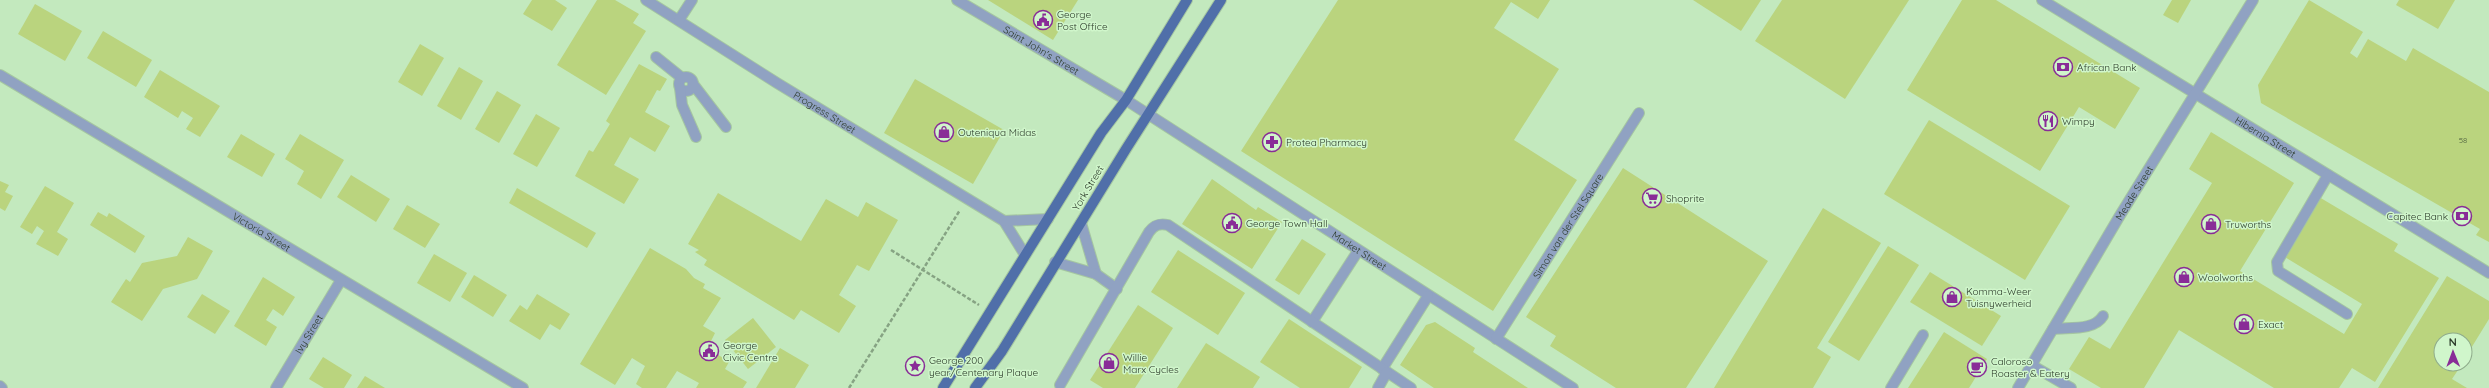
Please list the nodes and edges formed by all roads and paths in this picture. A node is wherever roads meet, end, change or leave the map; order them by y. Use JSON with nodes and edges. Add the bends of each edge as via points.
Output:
{"nodes":[{"id":1,"x":646,"y":0,"type":"edge"},
{"id":2,"x":692,"y":0,"type":"edge"},
{"id":3,"x":957,"y":0,"type":"edge"},
{"id":4,"x":1187,"y":0,"type":"edge"},
{"id":5,"x":1221,"y":0,"type":"edge"},
{"id":6,"x":2042,"y":0,"type":"edge"},
{"id":7,"x":2253,"y":0,"type":"edge"},
{"id":8,"x":679,"y":20,"type":"junction"},
{"id":9,"x":656,"y":57,"type":"dead end"},
{"id":10,"x":0,"y":75,"type":"edge"},
{"id":11,"x":681,"y":83,"type":"junction"},
{"id":12,"x":2194,"y":93,"type":"junction"},
{"id":13,"x":1126,"y":100,"type":"junction"},
{"id":14,"x":1639,"y":112,"type":"dead end"},
{"id":15,"x":1148,"y":115,"type":"junction"},
{"id":16,"x":726,"y":127,"type":"dead end"},
{"id":17,"x":696,"y":137,"type":"dead end"},
{"id":18,"x":2328,"y":175,"type":"junction"},
{"id":19,"x":966,"y":199,"type":"junction"},
{"id":20,"x":1048,"y":219,"type":"junction"},
{"id":21,"x":1004,"y":221,"type":"junction"},
{"id":22,"x":1080,"y":223,"type":"junction"},
{"id":23,"x":891,"y":250,"type":"dead end"},
{"id":24,"x":1358,"y":250,"type":"junction"},
{"id":25,"x":1025,"y":256,"type":"junction"},
{"id":26,"x":1055,"y":262,"type":"junction"},
{"id":27,"x":923,"y":270,"type":"junction"},
{"id":28,"x":2489,"y":273,"type":"edge"},
{"id":29,"x":1096,"y":274,"type":"junction"},
{"id":30,"x":342,"y":280,"type":"junction"},
{"id":31,"x":1117,"y":289,"type":"junction"},
{"id":32,"x":1428,"y":296,"type":"junction"},
{"id":33,"x":990,"y":311,"type":"junction"},
{"id":34,"x":2347,"y":314,"type":"dead end"},
{"id":35,"x":2103,"y":316,"type":"dead end"},
{"id":36,"x":1312,"y":322,"type":"junction"},
{"id":37,"x":2053,"y":329,"type":"junction"},
{"id":38,"x":1923,"y":335,"type":"dead end"},
{"id":39,"x":1496,"y":339,"type":"junction"},
{"id":40,"x":2033,"y":366,"type":"junction"},
{"id":41,"x":1384,"y":371,"type":"junction"},
{"id":42,"x":1060,"y":385,"type":"dead end"},
{"id":43,"x":276,"y":388,"type":"edge"},
{"id":44,"x":523,"y":388,"type":"edge"},
{"id":45,"x":849,"y":388,"type":"edge"},
{"id":46,"x":943,"y":388,"type":"edge"},
{"id":47,"x":976,"y":388,"type":"edge"},
{"id":48,"x":1378,"y":388,"type":"edge"},
{"id":49,"x":1411,"y":388,"type":"edge"},
{"id":50,"x":1573,"y":388,"type":"edge"},
{"id":51,"x":1891,"y":388,"type":"edge"},
{"id":52,"x":2018,"y":388,"type":"edge"},
{"id":53,"x":2071,"y":388,"type":"edge"}],
"edges":[{"from":1,"to":8,"type":"street","name":"Progress Street"},
{"from":2,"to":8,"type":"street"},
{"from":3,"to":13,"type":"street","name":"Saint John's Street"},
{"from":4,"to":13,"type":"main road","name":"York Street"},
{"from":5,"to":15,"type":"main road","name":"York Street"},
{"from":6,"to":12,"type":"street","name":"Hibernia Street"},
{"from":7,"to":12,"type":"street","name":"Meade Street"},
{"from":8,"to":19,"type":"street","name":"Progress Street"},
{"from":9,"to":11,"type":"street"},
{"from":10,"to":30,"type":"street","name":"Victoria Street"},
{"from":11,"to":16,"type":"street","via":[[688,91],[693,84]]},
{"from":11,"to":17,"type":"street","via":[[682,105]]},
{"from":12,"to":18,"type":"street","name":"Hibernia Street"},
{"from":12,"to":37,"type":"street","name":"Meade Street"},
{"from":13,"to":15,"type":"street","name":"Market Street"},
{"from":13,"to":20,"type":"main road","name":"York Street","via":[[1101,133]]},
{"from":14,"to":39,"type":"street","name":"Simon van der Stel Square"},
{"from":15,"to":22,"type":"main road","name":"York Street"},
{"from":15,"to":24,"type":"street","name":"Market Street"},
{"from":18,"to":28,"type":"street","name":"Hibernia Street"},
{"from":18,"to":34,"type":"street","via":[[2276,266],[2278,271]]},
{"from":19,"to":21,"type":"street","name":"Progress Street"},
{"from":19,"to":27,"type":"path"},
{"from":20,"to":21,"type":"street"},
{"from":20,"to":25,"type":"main road","name":"York Street"},
{"from":21,"to":25,"type":"street","name":"Progress Street"},
{"from":22,"to":26,"type":"main road","name":"York Street"},
{"from":22,"to":29,"type":"street"},
{"from":23,"to":27,"type":"path"},
{"from":24,"to":32,"type":"street","name":"Market Street"},
{"from":24,"to":36,"type":"street"},
{"from":25,"to":33,"type":"main road","name":"York Street"},
{"from":26,"to":29,"type":"street"},
{"from":26,"to":47,"type":"main road","name":"York Street","via":[[1002,351]]},
{"from":27,"to":33,"type":"path"},
{"from":27,"to":45,"type":"path"},
{"from":29,"to":31,"type":"street"},
{"from":30,"to":43,"type":"street","name":"Ivy Street"},
{"from":30,"to":44,"type":"street","name":"Victoria Street"},
{"from":31,"to":36,"type":"street","via":[[1153,226],[1164,224]]},
{"from":31,"to":42,"type":"street"},
{"from":32,"to":39,"type":"street","name":"Market Street"},
{"from":32,"to":41,"type":"street"},
{"from":33,"to":46,"type":"main road","name":"York Street"},
{"from":35,"to":37,"type":"street","via":[[2090,326]]},
{"from":36,"to":41,"type":"street"},
{"from":37,"to":40,"type":"street","name":"Meade Street"},
{"from":38,"to":51,"type":"street"},
{"from":39,"to":50,"type":"street","name":"Market Street"},
{"from":40,"to":52,"type":"street","name":"Meade Street"},
{"from":40,"to":53,"type":"street"},
{"from":41,"to":48,"type":"street"},
{"from":41,"to":49,"type":"street"}]}
